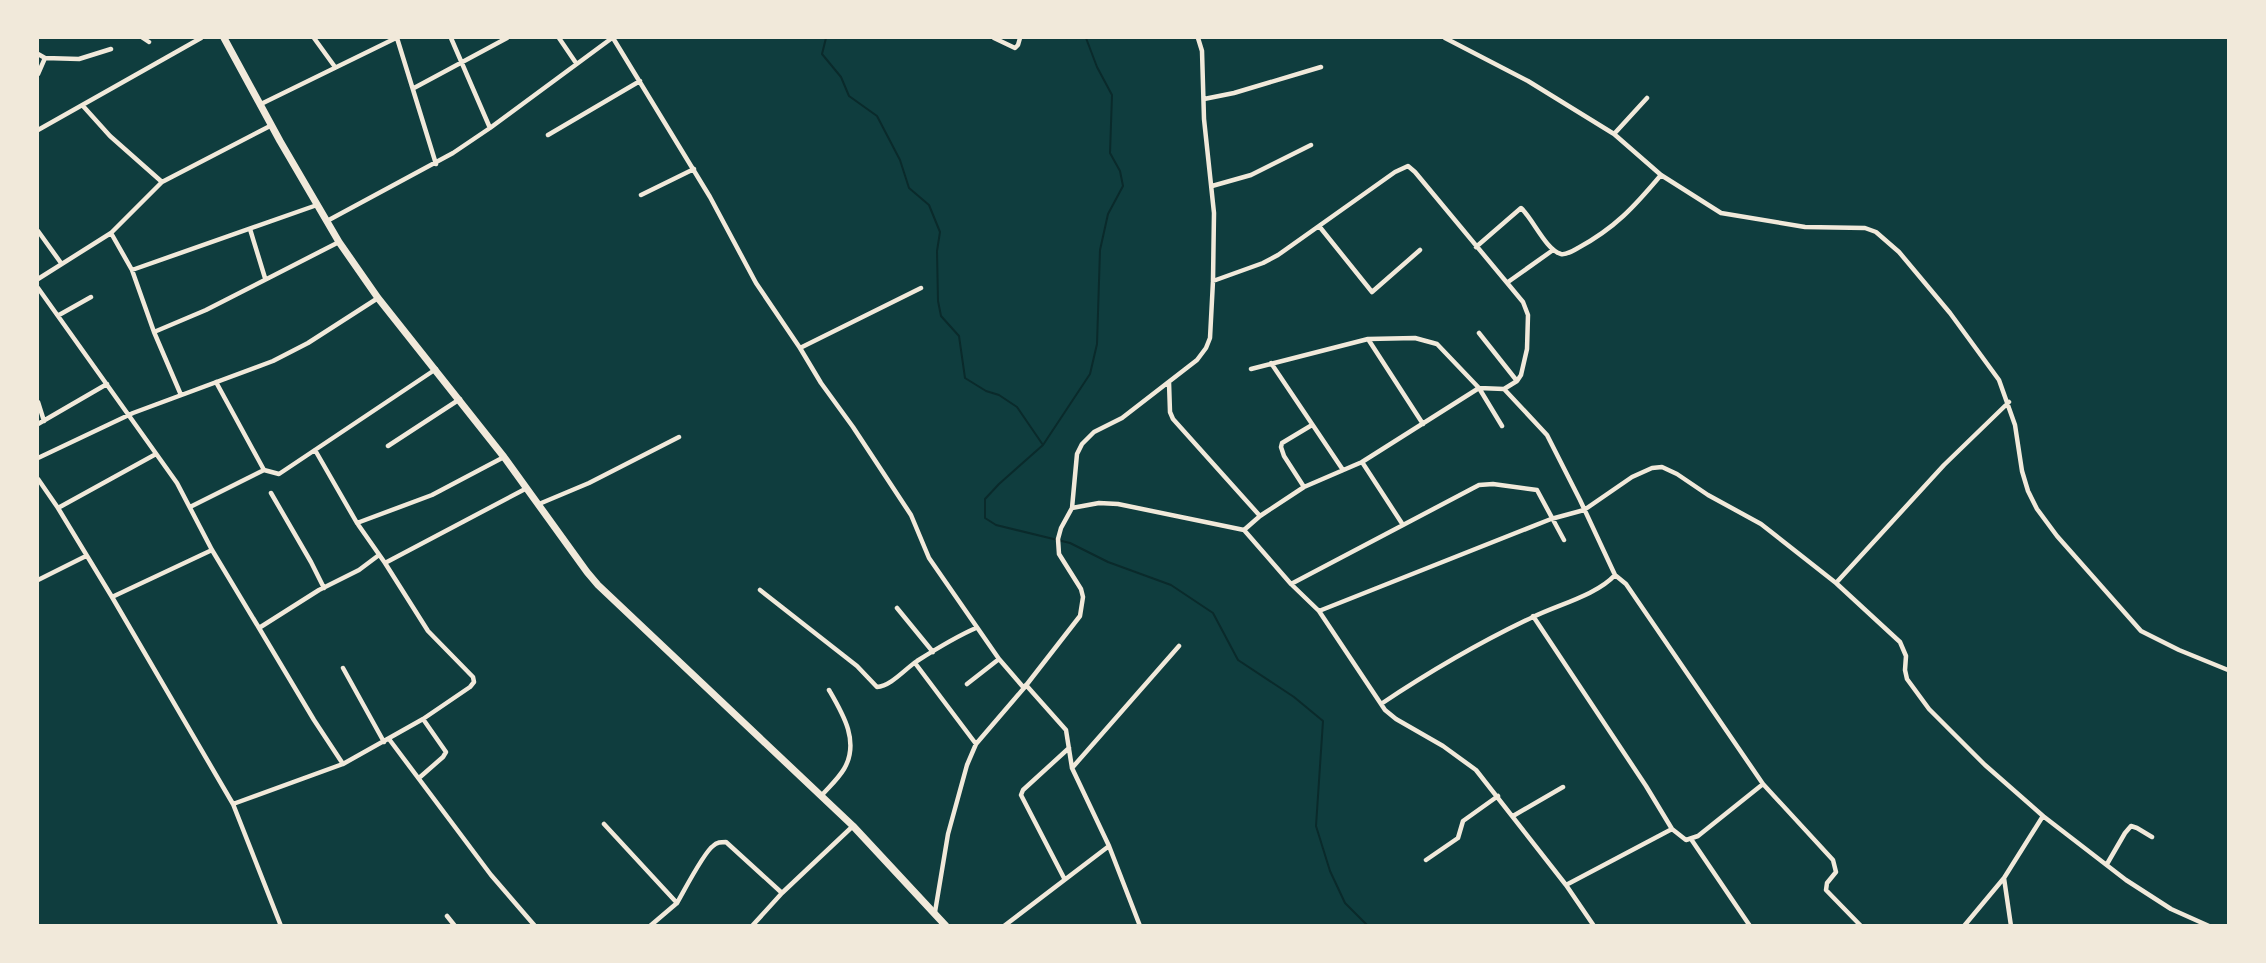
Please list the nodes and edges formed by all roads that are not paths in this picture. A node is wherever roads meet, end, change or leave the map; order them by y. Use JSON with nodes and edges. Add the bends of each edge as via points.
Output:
{"nodes":[{"id":1,"x":143,"y":38,"type":"edge"},
{"id":2,"x":201,"y":38,"type":"edge"},
{"id":3,"x":224,"y":38,"type":"edge"},
{"id":4,"x":315,"y":38,"type":"edge"},
{"id":5,"x":397,"y":38,"type":"edge"},
{"id":6,"x":451,"y":38,"type":"edge"},
{"id":7,"x":507,"y":38,"type":"edge"},
{"id":8,"x":559,"y":38,"type":"edge"},
{"id":9,"x":612,"y":38,"type":"edge"},
{"id":10,"x":994,"y":38,"type":"edge"},
{"id":11,"x":1020,"y":38,"type":"edge"},
{"id":12,"x":1198,"y":38,"type":"edge"},
{"id":13,"x":1445,"y":38,"type":"edge"},
{"id":14,"x":148,"y":42,"type":"dead end"},
{"id":15,"x":111,"y":50,"type":"dead end"},
{"id":16,"x":38,"y":54,"type":"edge"},
{"id":17,"x":45,"y":58,"type":"junction"},
{"id":18,"x":462,"y":63,"type":"junction"},
{"id":19,"x":576,"y":63,"type":"junction"},
{"id":20,"x":335,"y":67,"type":"junction"},
{"id":21,"x":1322,"y":67,"type":"dead end"},
{"id":22,"x":38,"y":74,"type":"edge"},
{"id":23,"x":640,"y":81,"type":"junction"},
{"id":24,"x":414,"y":88,"type":"junction"},
{"id":25,"x":1647,"y":98,"type":"dead end"},
{"id":26,"x":1204,"y":99,"type":"junction"},
{"id":27,"x":261,"y":104,"type":"junction"},
{"id":28,"x":83,"y":106,"type":"junction"},
{"id":29,"x":272,"y":125,"type":"junction"},
{"id":30,"x":489,"y":128,"type":"junction"},
{"id":31,"x":38,"y":130,"type":"edge"},
{"id":32,"x":1614,"y":134,"type":"junction"},
{"id":33,"x":548,"y":135,"type":"dead end"},
{"id":34,"x":1311,"y":145,"type":"dead end"},
{"id":35,"x":436,"y":164,"type":"junction"},
{"id":36,"x":694,"y":169,"type":"junction"},
{"id":37,"x":1661,"y":175,"type":"junction"},
{"id":38,"x":162,"y":182,"type":"junction"},
{"id":39,"x":1212,"y":186,"type":"junction"},
{"id":40,"x":641,"y":195,"type":"dead end"},
{"id":41,"x":317,"y":206,"type":"junction"},
{"id":42,"x":327,"y":221,"type":"junction"},
{"id":43,"x":1319,"y":226,"type":"junction"},
{"id":44,"x":250,"y":230,"type":"junction"},
{"id":45,"x":38,"y":231,"type":"edge"},
{"id":46,"x":111,"y":233,"type":"junction"},
{"id":47,"x":339,"y":242,"type":"junction"},
{"id":48,"x":1476,"y":247,"type":"junction"},
{"id":49,"x":1420,"y":250,"type":"dead end"},
{"id":50,"x":1553,"y":250,"type":"junction"},
{"id":51,"x":61,"y":263,"type":"junction"},
{"id":52,"x":132,"y":270,"type":"junction"},
{"id":53,"x":265,"y":278,"type":"junction"},
{"id":54,"x":38,"y":279,"type":"edge"},
{"id":55,"x":1213,"y":281,"type":"junction"},
{"id":56,"x":1508,"y":282,"type":"junction"},
{"id":57,"x":38,"y":288,"type":"edge"},
{"id":58,"x":921,"y":288,"type":"dead end"},
{"id":59,"x":91,"y":297,"type":"dead end"},
{"id":60,"x":378,"y":298,"type":"junction"},
{"id":61,"x":59,"y":315,"type":"junction"},
{"id":62,"x":154,"y":332,"type":"junction"},
{"id":63,"x":1479,"y":333,"type":"dead end"},
{"id":64,"x":1368,"y":339,"type":"junction"},
{"id":65,"x":800,"y":348,"type":"junction"},
{"id":66,"x":1271,"y":363,"type":"junction"},
{"id":67,"x":436,"y":369,"type":"junction"},
{"id":68,"x":1251,"y":369,"type":"dead end"},
{"id":69,"x":1517,"y":381,"type":"junction"},
{"id":70,"x":216,"y":382,"type":"junction"},
{"id":71,"x":1168,"y":382,"type":"junction"},
{"id":72,"x":107,"y":384,"type":"junction"},
{"id":73,"x":1479,"y":388,"type":"junction"},
{"id":74,"x":1504,"y":389,"type":"junction"},
{"id":75,"x":181,"y":395,"type":"junction"},
{"id":76,"x":460,"y":399,"type":"junction"},
{"id":77,"x":38,"y":402,"type":"edge"},
{"id":78,"x":2009,"y":402,"type":"junction"},
{"id":79,"x":127,"y":416,"type":"junction"},
{"id":80,"x":44,"y":421,"type":"junction"},
{"id":81,"x":38,"y":424,"type":"edge"},
{"id":82,"x":1423,"y":424,"type":"junction"},
{"id":83,"x":1312,"y":425,"type":"junction"},
{"id":84,"x":1502,"y":426,"type":"dead end"},
{"id":85,"x":679,"y":437,"type":"dead end"},
{"id":86,"x":388,"y":446,"type":"dead end"},
{"id":87,"x":315,"y":450,"type":"junction"},
{"id":88,"x":156,"y":454,"type":"junction"},
{"id":89,"x":504,"y":457,"type":"junction"},
{"id":90,"x":38,"y":458,"type":"edge"},
{"id":91,"x":1362,"y":462,"type":"junction"},
{"id":92,"x":264,"y":470,"type":"junction"},
{"id":93,"x":1343,"y":470,"type":"junction"},
{"id":94,"x":38,"y":479,"type":"edge"},
{"id":95,"x":1304,"y":487,"type":"junction"},
{"id":96,"x":527,"y":488,"type":"junction"},
{"id":97,"x":271,"y":493,"type":"dead end"},
{"id":98,"x":539,"y":504,"type":"junction"},
{"id":99,"x":190,"y":507,"type":"junction"},
{"id":100,"x":58,"y":508,"type":"junction"},
{"id":101,"x":1072,"y":508,"type":"junction"},
{"id":102,"x":1584,"y":510,"type":"junction"},
{"id":103,"x":1260,"y":516,"type":"junction"},
{"id":104,"x":1551,"y":519,"type":"junction"},
{"id":105,"x":357,"y":523,"type":"junction"},
{"id":106,"x":1403,"y":525,"type":"junction"},
{"id":107,"x":1244,"y":530,"type":"junction"},
{"id":108,"x":1563,"y":540,"type":"dead end"},
{"id":109,"x":212,"y":550,"type":"junction"},
{"id":110,"x":379,"y":555,"type":"junction"},
{"id":111,"x":86,"y":556,"type":"junction"},
{"id":112,"x":386,"y":563,"type":"junction"},
{"id":113,"x":1615,"y":575,"type":"junction"},
{"id":114,"x":38,"y":580,"type":"edge"},
{"id":115,"x":1836,"y":583,"type":"junction"},
{"id":116,"x":1291,"y":584,"type":"junction"},
{"id":117,"x":324,"y":588,"type":"junction"},
{"id":118,"x":760,"y":590,"type":"dead end"},
{"id":119,"x":112,"y":597,"type":"junction"},
{"id":120,"x":897,"y":608,"type":"dead end"},
{"id":121,"x":1319,"y":611,"type":"junction"},
{"id":122,"x":1533,"y":616,"type":"junction"},
{"id":123,"x":259,"y":628,"type":"junction"},
{"id":124,"x":976,"y":628,"type":"junction"},
{"id":125,"x":1179,"y":646,"type":"dead end"},
{"id":126,"x":933,"y":652,"type":"junction"},
{"id":127,"x":999,"y":659,"type":"junction"},
{"id":128,"x":915,"y":663,"type":"junction"},
{"id":129,"x":343,"y":668,"type":"dead end"},
{"id":130,"x":2229,"y":670,"type":"edge"},
{"id":131,"x":967,"y":684,"type":"dead end"},
{"id":132,"x":1025,"y":687,"type":"junction"},
{"id":133,"x":829,"y":690,"type":"dead end"},
{"id":134,"x":1380,"y":704,"type":"junction"},
{"id":135,"x":423,"y":719,"type":"junction"},
{"id":136,"x":387,"y":740,"type":"junction"},
{"id":137,"x":976,"y":744,"type":"junction"},
{"id":138,"x":1069,"y":748,"type":"junction"},
{"id":139,"x":343,"y":764,"type":"junction"},
{"id":140,"x":1072,"y":768,"type":"junction"},
{"id":141,"x":419,"y":778,"type":"junction"},
{"id":142,"x":1763,"y":784,"type":"junction"},
{"id":143,"x":1563,"y":787,"type":"dead end"},
{"id":144,"x":822,"y":795,"type":"junction"},
{"id":145,"x":1498,"y":796,"type":"junction"},
{"id":146,"x":233,"y":804,"type":"junction"},
{"id":147,"x":1513,"y":816,"type":"junction"},
{"id":148,"x":2043,"y":816,"type":"junction"},
{"id":149,"x":604,"y":824,"type":"dead end"},
{"id":150,"x":853,"y":826,"type":"junction"},
{"id":151,"x":1672,"y":829,"type":"junction"},
{"id":152,"x":2151,"y":837,"type":"dead end"},
{"id":153,"x":1691,"y":839,"type":"junction"},
{"id":154,"x":1109,"y":846,"type":"junction"},
{"id":155,"x":1426,"y":860,"type":"dead end"},
{"id":156,"x":2107,"y":864,"type":"junction"},
{"id":157,"x":1064,"y":878,"type":"junction"},
{"id":158,"x":2004,"y":878,"type":"junction"},
{"id":159,"x":1566,"y":885,"type":"junction"},
{"id":160,"x":782,"y":893,"type":"junction"},
{"id":161,"x":676,"y":903,"type":"junction"},
{"id":162,"x":935,"y":912,"type":"junction"},
{"id":163,"x":447,"y":916,"type":"dead end"},
{"id":164,"x":281,"y":926,"type":"edge"},
{"id":165,"x":454,"y":926,"type":"edge"},
{"id":166,"x":535,"y":926,"type":"edge"},
{"id":167,"x":650,"y":926,"type":"edge"},
{"id":168,"x":752,"y":926,"type":"edge"},
{"id":169,"x":946,"y":926,"type":"edge"},
{"id":170,"x":1004,"y":926,"type":"edge"},
{"id":171,"x":1140,"y":926,"type":"edge"},
{"id":172,"x":1594,"y":926,"type":"edge"},
{"id":173,"x":1750,"y":926,"type":"edge"},
{"id":174,"x":1861,"y":926,"type":"edge"},
{"id":175,"x":1964,"y":926,"type":"edge"},
{"id":176,"x":2011,"y":926,"type":"edge"},
{"id":177,"x":2209,"y":926,"type":"edge"}],
"edges":[{"from":1,"to":14,"type":"street"},
{"from":2,"to":28,"type":"street"},
{"from":3,"to":27,"type":"main road"},
{"from":4,"to":20,"type":"street"},
{"from":5,"to":20,"type":"street"},
{"from":5,"to":24,"type":"street"},
{"from":6,"to":18,"type":"street"},
{"from":7,"to":18,"type":"street"},
{"from":8,"to":19,"type":"street"},
{"from":9,"to":19,"type":"street"},
{"from":9,"to":23,"type":"street"},
{"from":10,"to":11,"type":"street","via":[[1014,48]]},
{"from":12,"to":26,"type":"street"},
{"from":13,"to":32,"type":"street","via":[[1528,81]]},
{"from":15,"to":17,"type":"street","via":[[79,59]]},
{"from":16,"to":17,"type":"street"},
{"from":17,"to":22,"type":"street"},
{"from":18,"to":24,"type":"street"},
{"from":18,"to":30,"type":"street"},
{"from":19,"to":30,"type":"street"},
{"from":20,"to":27,"type":"street"},
{"from":21,"to":26,"type":"street"},
{"from":23,"to":33,"type":"street"},
{"from":23,"to":36,"type":"street"},
{"from":24,"to":35,"type":"street"},
{"from":25,"to":32,"type":"street"},
{"from":26,"to":39,"type":"street"},
{"from":27,"to":29,"type":"main road"},
{"from":28,"to":31,"type":"street"},
{"from":28,"to":38,"type":"street"},
{"from":29,"to":38,"type":"street"},
{"from":29,"to":41,"type":"main road"},
{"from":30,"to":35,"type":"street"},
{"from":32,"to":37,"type":"street"},
{"from":34,"to":39,"type":"street","via":[[1251,176]]},
{"from":35,"to":42,"type":"street"},
{"from":36,"to":40,"type":"street"},
{"from":36,"to":65,"type":"street","via":[[756,283]]},
{"from":37,"to":50,"type":"street","via":[[1620,222],[1597,238],[1564,254]]},
{"from":37,"to":78,"type":"street","via":[[1721,213],[1805,227],[1858,227],[1876,232],[1899,252],[1950,313],[1999,380]]},
{"from":38,"to":46,"type":"street"},
{"from":39,"to":55,"type":"street"},
{"from":41,"to":42,"type":"main road"},
{"from":41,"to":44,"type":"street"},
{"from":42,"to":47,"type":"main road"},
{"from":43,"to":48,"type":"street","via":[[1408,166]]},
{"from":43,"to":49,"type":"street","via":[[1372,292]]},
{"from":43,"to":55,"type":"street","via":[[1263,263]]},
{"from":44,"to":52,"type":"street"},
{"from":44,"to":53,"type":"street"},
{"from":45,"to":51,"type":"street"},
{"from":46,"to":51,"type":"street"},
{"from":46,"to":52,"type":"street"},
{"from":47,"to":53,"type":"street"},
{"from":47,"to":60,"type":"main road"},
{"from":48,"to":50,"type":"street","via":[[1521,208]]},
{"from":48,"to":56,"type":"street"},
{"from":50,"to":56,"type":"street"},
{"from":51,"to":54,"type":"street"},
{"from":52,"to":62,"type":"street"},
{"from":53,"to":62,"type":"street"},
{"from":55,"to":71,"type":"street","via":[[1206,348]]},
{"from":56,"to":69,"type":"street","via":[[1528,315],[1527,349]]},
{"from":57,"to":61,"type":"street"},
{"from":58,"to":65,"type":"street"},
{"from":59,"to":61,"type":"street"},
{"from":60,"to":67,"type":"main road"},
{"from":60,"to":70,"type":"street","via":[[308,343]]},
{"from":61,"to":72,"type":"street"},
{"from":62,"to":75,"type":"street"},
{"from":63,"to":69,"type":"street"},
{"from":64,"to":66,"type":"street"},
{"from":64,"to":73,"type":"street","via":[[1415,338],[1437,344]]},
{"from":64,"to":82,"type":"street"},
{"from":65,"to":124,"type":"street","via":[[911,515],[929,558]]},
{"from":66,"to":68,"type":"street"},
{"from":66,"to":83,"type":"street"},
{"from":67,"to":76,"type":"main road"},
{"from":67,"to":87,"type":"street"},
{"from":69,"to":74,"type":"street"},
{"from":70,"to":75,"type":"street"},
{"from":70,"to":92,"type":"street"},
{"from":71,"to":101,"type":"street","via":[[1122,418],[1087,438],[1077,454]]},
{"from":71,"to":103,"type":"street","via":[[1173,419]]},
{"from":72,"to":79,"type":"street"},
{"from":72,"to":80,"type":"street"},
{"from":73,"to":74,"type":"street"},
{"from":73,"to":82,"type":"street"},
{"from":73,"to":84,"type":"street"},
{"from":74,"to":102,"type":"street","via":[[1546,435]]},
{"from":75,"to":79,"type":"street"},
{"from":76,"to":86,"type":"street"},
{"from":76,"to":89,"type":"main road"},
{"from":77,"to":80,"type":"street"},
{"from":78,"to":115,"type":"street","via":[[1944,465]]},
{"from":78,"to":130,"type":"street","via":[[2028,491],[2057,536],[2141,631]]},
{"from":79,"to":88,"type":"street"},
{"from":79,"to":90,"type":"street"},
{"from":80,"to":81,"type":"street"},
{"from":82,"to":91,"type":"street"},
{"from":83,"to":93,"type":"street"},
{"from":83,"to":95,"type":"street","via":[[1281,447]]},
{"from":85,"to":98,"type":"street"},
{"from":87,"to":92,"type":"street","via":[[284,472]]},
{"from":87,"to":105,"type":"street"},
{"from":88,"to":99,"type":"street"},
{"from":88,"to":100,"type":"street"},
{"from":89,"to":96,"type":"main road"},
{"from":89,"to":105,"type":"street","via":[[432,495]]},
{"from":91,"to":93,"type":"street"},
{"from":91,"to":106,"type":"street"},
{"from":92,"to":99,"type":"street"},
{"from":93,"to":95,"type":"street"},
{"from":94,"to":100,"type":"street"},
{"from":95,"to":103,"type":"street"},
{"from":96,"to":98,"type":"main road"},
{"from":96,"to":112,"type":"street"},
{"from":97,"to":117,"type":"street"},
{"from":98,"to":144,"type":"main road","via":[[598,585]]},
{"from":99,"to":109,"type":"street"},
{"from":100,"to":111,"type":"street"},
{"from":101,"to":107,"type":"street","via":[[1118,504]]},
{"from":101,"to":132,"type":"street","via":[[1061,528],[1057,548],[1081,589],[1082,609],[1079,620]]},
{"from":102,"to":104,"type":"street"},
{"from":102,"to":113,"type":"street"},
{"from":102,"to":115,"type":"street","via":[[1632,477],[1662,467],[1761,524]]},
{"from":103,"to":107,"type":"street"},
{"from":104,"to":106,"type":"street","via":[[1541,495],[1534,489],[1485,484]]},
{"from":104,"to":108,"type":"street"},
{"from":104,"to":121,"type":"street"},
{"from":105,"to":110,"type":"street"},
{"from":106,"to":116,"type":"street"},
{"from":107,"to":116,"type":"street"},
{"from":109,"to":119,"type":"street"},
{"from":109,"to":123,"type":"street"},
{"from":110,"to":112,"type":"street"},
{"from":110,"to":117,"type":"street"},
{"from":111,"to":114,"type":"street"},
{"from":111,"to":119,"type":"street"},
{"from":112,"to":135,"type":"street","via":[[428,631],[474,680],[470,687]]},
{"from":113,"to":122,"type":"street","via":[[1604,585]]},
{"from":113,"to":142,"type":"street","via":[[1626,584]]},
{"from":115,"to":148,"type":"street","via":[[1900,642],[1906,656],[1907,679],[1929,709],[1984,765]]},
{"from":116,"to":121,"type":"street"},
{"from":117,"to":123,"type":"street"},
{"from":118,"to":128,"type":"street","via":[[857,666],[877,687],[886,685]]},
{"from":119,"to":146,"type":"street"},
{"from":120,"to":126,"type":"street"},
{"from":121,"to":134,"type":"street"},
{"from":122,"to":134,"type":"street"},
{"from":122,"to":151,"type":"street"},
{"from":123,"to":139,"type":"street"},
{"from":124,"to":126,"type":"street"},
{"from":124,"to":127,"type":"street"},
{"from":125,"to":140,"type":"street"},
{"from":126,"to":128,"type":"street"},
{"from":127,"to":131,"type":"street"},
{"from":127,"to":132,"type":"street"},
{"from":128,"to":137,"type":"street"},
{"from":129,"to":136,"type":"street"},
{"from":132,"to":137,"type":"street"},
{"from":132,"to":138,"type":"street","via":[[1066,730]]},
{"from":133,"to":144,"type":"street","via":[[852,741],[844,769]]},
{"from":134,"to":145,"type":"street","via":[[1476,770]]},
{"from":135,"to":136,"type":"street"},
{"from":135,"to":141,"type":"street","via":[[446,752]]},
{"from":136,"to":139,"type":"street"},
{"from":136,"to":141,"type":"street"},
{"from":137,"to":162,"type":"street","via":[[948,834]]},
{"from":138,"to":140,"type":"street"},
{"from":138,"to":157,"type":"street","via":[[1022,795]]},
{"from":139,"to":146,"type":"street"},
{"from":140,"to":154,"type":"street"},
{"from":141,"to":166,"type":"street","via":[[491,875]]},
{"from":142,"to":153,"type":"street"},
{"from":142,"to":174,"type":"street","via":[[1833,860],[1836,872],[1826,890]]},
{"from":143,"to":147,"type":"street"},
{"from":144,"to":150,"type":"main road"},
{"from":145,"to":147,"type":"street"},
{"from":145,"to":155,"type":"street","via":[[1463,821],[1458,838]]},
{"from":146,"to":164,"type":"street"},
{"from":147,"to":159,"type":"street"},
{"from":148,"to":156,"type":"street"},
{"from":148,"to":158,"type":"street"},
{"from":149,"to":161,"type":"street"},
{"from":150,"to":160,"type":"street"},
{"from":150,"to":162,"type":"main road"},
{"from":151,"to":153,"type":"street","via":[[1682,838]]},
{"from":151,"to":159,"type":"street"},
{"from":152,"to":156,"type":"street","via":[[2131,826]]},
{"from":153,"to":173,"type":"street"},
{"from":154,"to":157,"type":"street"},
{"from":154,"to":171,"type":"street"},
{"from":156,"to":177,"type":"street","via":[[2171,909]]},
{"from":157,"to":170,"type":"street"},
{"from":158,"to":175,"type":"street"},
{"from":158,"to":176,"type":"street"},
{"from":159,"to":172,"type":"street"},
{"from":160,"to":161,"type":"street","via":[[726,842],[720,842],[710,848]]},
{"from":160,"to":168,"type":"street"},
{"from":161,"to":167,"type":"street"},
{"from":162,"to":169,"type":"main road"},
{"from":163,"to":165,"type":"street"}]}
